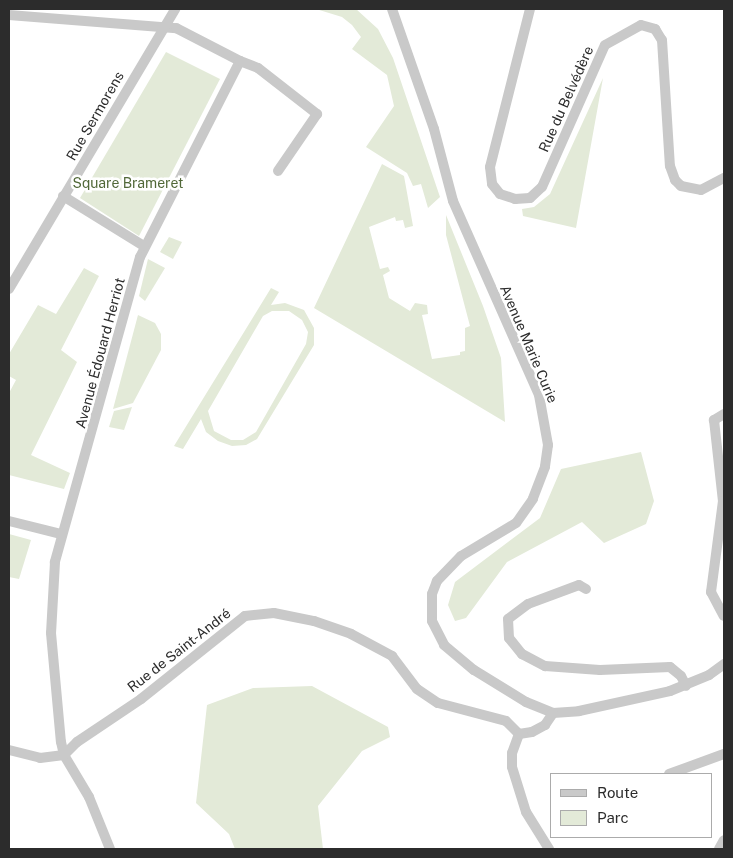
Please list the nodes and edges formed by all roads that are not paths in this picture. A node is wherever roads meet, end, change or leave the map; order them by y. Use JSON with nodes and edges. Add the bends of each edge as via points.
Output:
{"nodes":[{"id":1,"x":175,"y":9,"type":"edge"},
{"id":2,"x":392,"y":9,"type":"edge"},
{"id":3,"x":530,"y":9,"type":"edge"},
{"id":4,"x":9,"y":15,"type":"edge"},
{"id":5,"x":164,"y":28,"type":"junction"},
{"id":6,"x":240,"y":61,"type":"junction"},
{"id":7,"x":278,"y":171,"type":"dead end"},
{"id":8,"x":724,"y":178,"type":"edge"},
{"id":9,"x":64,"y":196,"type":"junction"},
{"id":10,"x":144,"y":246,"type":"junction"},
{"id":11,"x":9,"y":289,"type":"edge"},
{"id":12,"x":724,"y":414,"type":"edge"},
{"id":13,"x":9,"y":521,"type":"edge"},
{"id":14,"x":61,"y":534,"type":"junction"},
{"id":15,"x":586,"y":589,"type":"dead end"},
{"id":16,"x":724,"y":616,"type":"edge"},
{"id":17,"x":724,"y":664,"type":"edge"},
{"id":18,"x":686,"y":686,"type":"junction"},
{"id":19,"x":553,"y":713,"type":"junction"},
{"id":20,"x":519,"y":734,"type":"junction"},
{"id":21,"x":9,"y":750,"type":"edge"},
{"id":22,"x":724,"y":754,"type":"edge"},
{"id":23,"x":64,"y":756,"type":"junction"},
{"id":24,"x":672,"y":773,"type":"edge"},
{"id":25,"x":724,"y":840,"type":"edge"},
{"id":26,"x":110,"y":849,"type":"edge"},
{"id":27,"x":548,"y":849,"type":"edge"},
{"id":28,"x":719,"y":849,"type":"edge"}],
"edges":[{"from":1,"to":5,"type":"street","name":"Rue Sermorens"},
{"from":2,"to":19,"type":"street","name":"Avenue Marie Curie","via":[[434,129],[453,201],[538,396],[548,445],[545,468],[533,499],[516,523],[462,556],[437,581],[432,594],[432,621],[444,646],[474,670],[526,702]]},
{"from":3,"to":8,"type":"street","name":"Rue du Belvédère","via":[[490,167],[492,184],[500,194],[515,199],[530,198],[542,187],[605,45],[641,25],[655,29],[662,40],[670,166],[675,180],[681,186],[701,190]]},
{"from":4,"to":5,"type":"street"},
{"from":5,"to":6,"type":"street","via":[[176,28]]},
{"from":5,"to":9,"type":"street","name":"Rue Sermorens"},
{"from":6,"to":7,"type":"street","via":[[272,78],[317,114]]},
{"from":6,"to":10,"type":"street","name":"Avenue Édouard Herriot"},
{"from":9,"to":10,"type":"street"},
{"from":9,"to":11,"type":"street","name":"Rue Sermorens"},
{"from":10,"to":14,"type":"street","name":"Avenue Édouard Herriot","via":[[94,429]]},
{"from":12,"to":16,"type":"street","via":[[714,420],[724,501],[711,592]]},
{"from":13,"to":14,"type":"street"},
{"from":14,"to":23,"type":"street","name":"Avenue Édouard Herriot","via":[[51,596],[51,633]]},
{"from":15,"to":18,"type":"street","via":[[578,585],[528,604],[508,619],[509,638],[522,654],[545,666],[600,670],[670,667],[681,676]]},
{"from":17,"to":18,"type":"street","name":"Avenue Marie Curie"},
{"from":18,"to":19,"type":"street","name":"Avenue Marie Curie","via":[[579,711]]},
{"from":19,"to":20,"type":"street","via":[[545,725]]},
{"from":20,"to":23,"type":"street","name":"Rue de Saint-André","via":[[506,721],[438,703],[417,689],[392,656],[351,634],[314,621],[274,613],[245,616],[142,699],[77,742]]},
{"from":20,"to":27,"type":"street","via":[[512,753],[512,767],[526,812]]},
{"from":21,"to":23,"type":"street","via":[[40,758]]},
{"from":22,"to":24,"type":"street"},
{"from":23,"to":26,"type":"street","via":[[88,797]]},
{"from":25,"to":28,"type":"street"}]}
